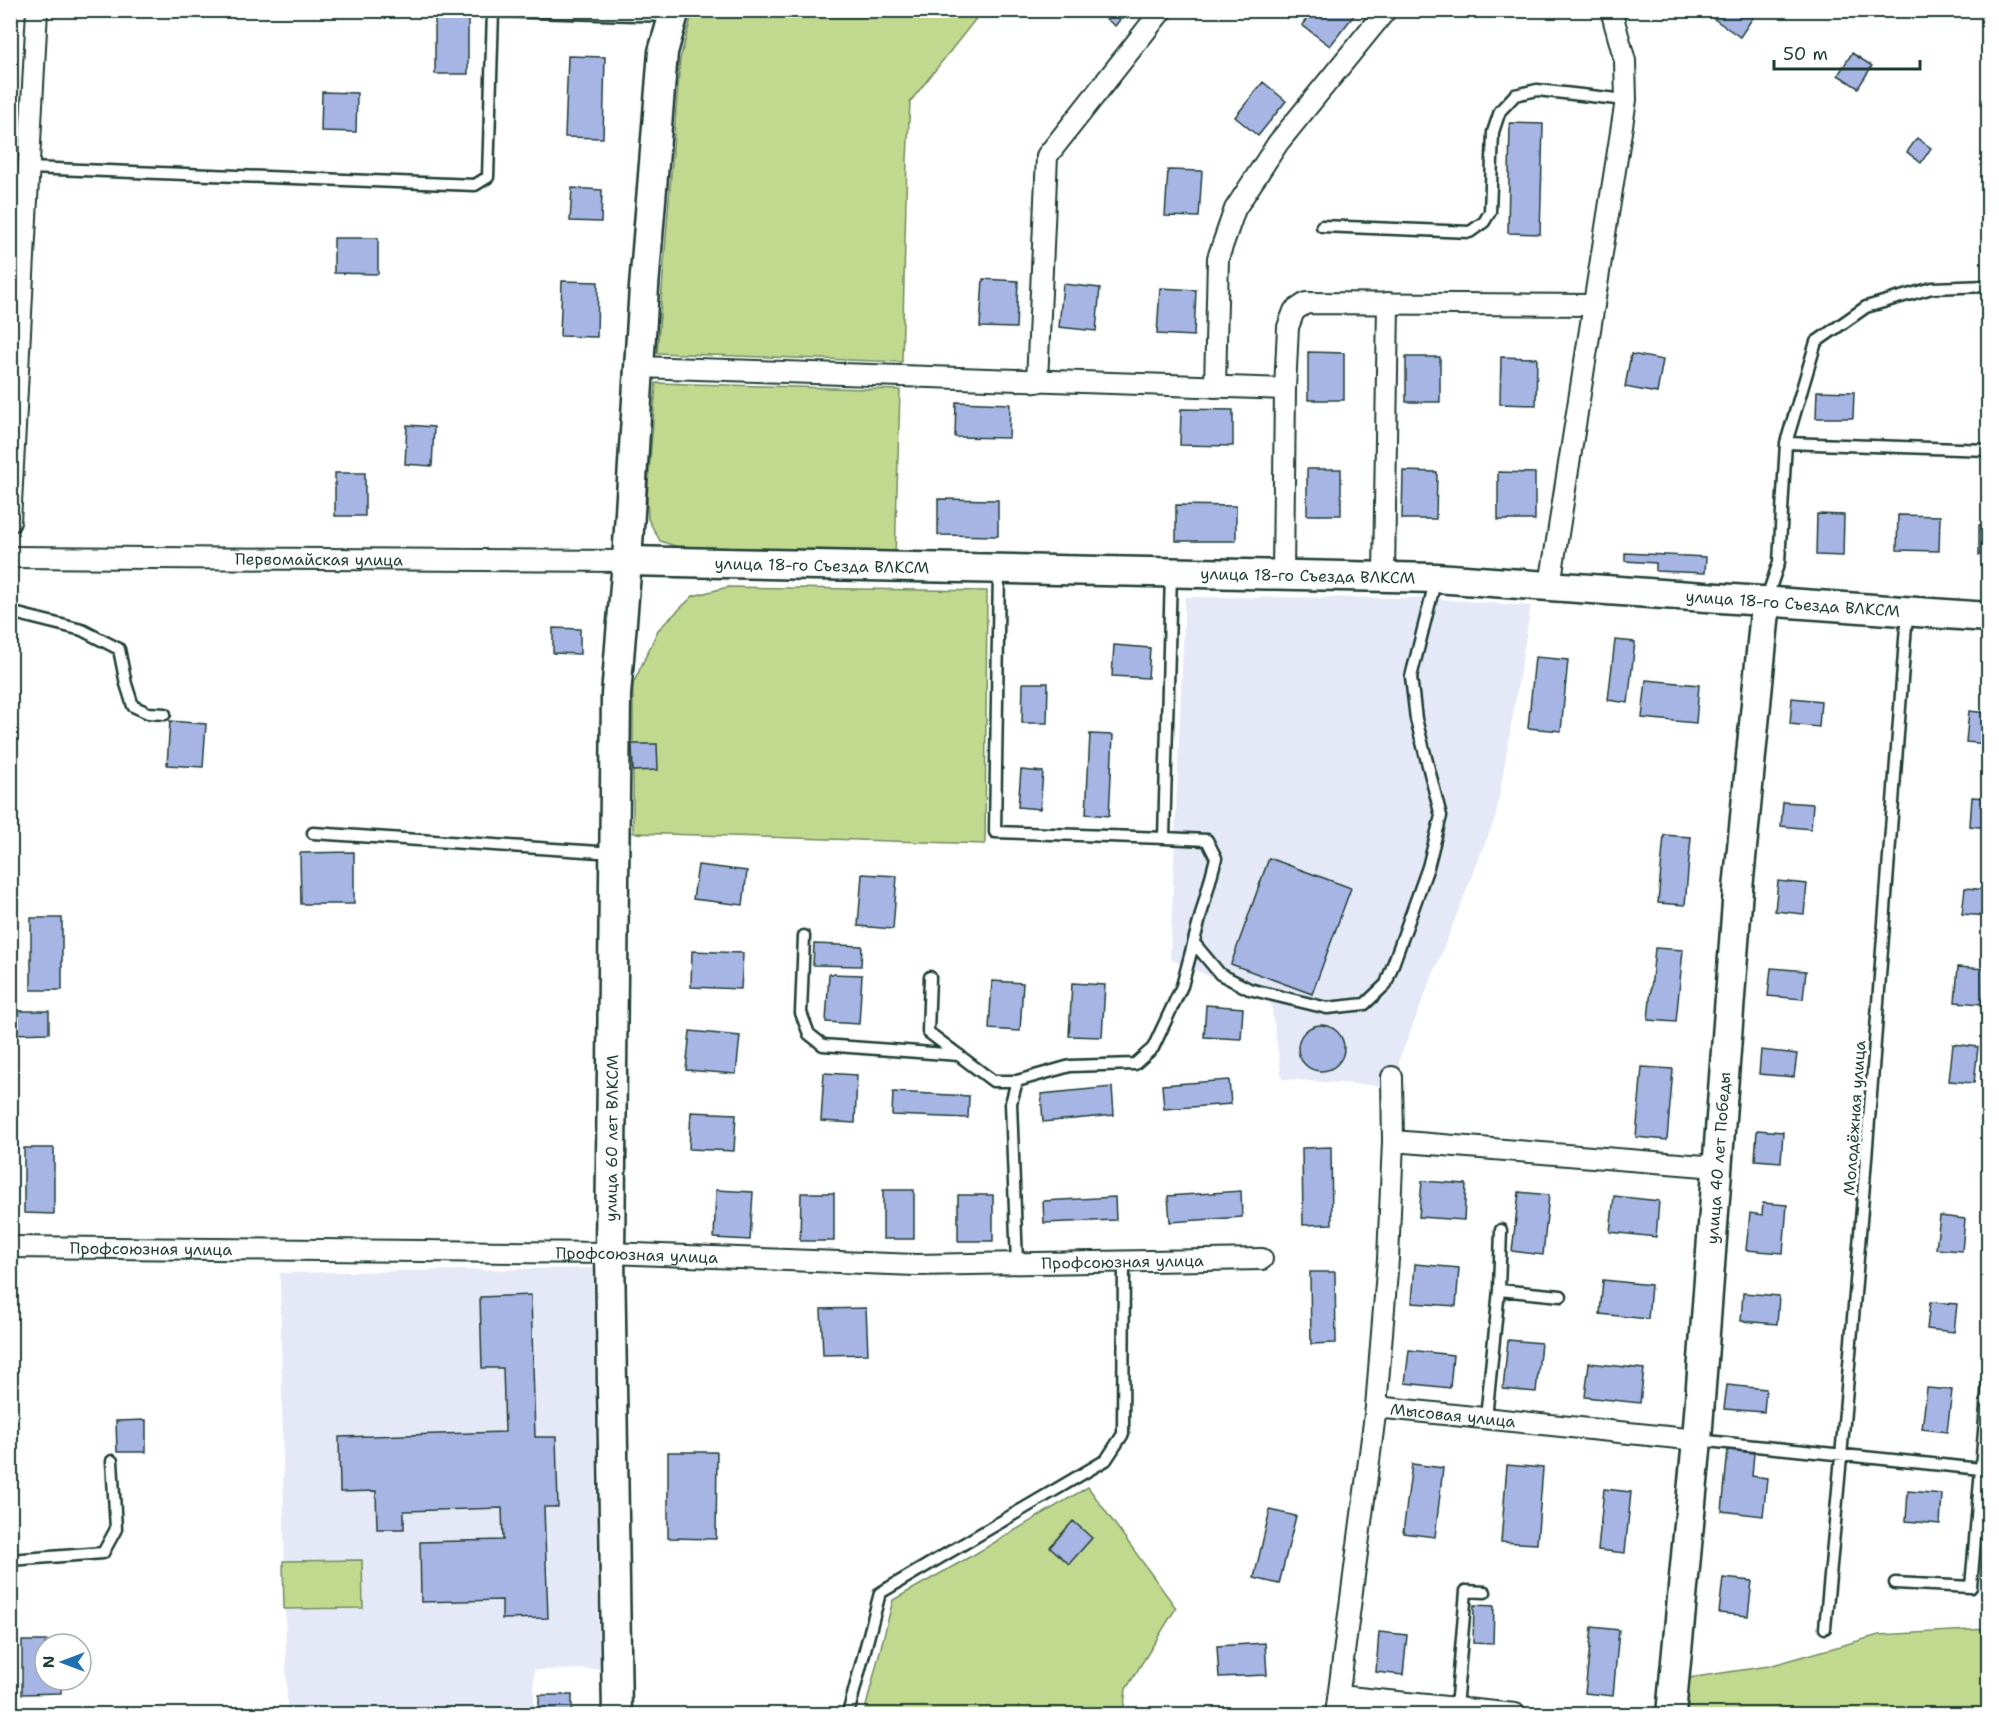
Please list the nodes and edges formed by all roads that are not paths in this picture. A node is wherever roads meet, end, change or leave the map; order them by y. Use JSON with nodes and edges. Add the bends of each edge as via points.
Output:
{"nodes":[{"id":1,"x":38,"y":10,"type":"edge"},
{"id":2,"x":1162,"y":10,"type":"edge"},
{"id":3,"x":1386,"y":10,"type":"edge"},
{"id":4,"x":1611,"y":10,"type":"edge"},
{"id":5,"x":674,"y":13,"type":"edge"},
{"id":6,"x":1626,"y":100,"type":"junction"},
{"id":7,"x":29,"y":168,"type":"junction"},
{"id":8,"x":1322,"y":226,"type":"dead end"},
{"id":9,"x":1989,"y":286,"type":"edge"},
{"id":10,"x":1388,"y":303,"type":"junction"},
{"id":11,"x":1594,"y":305,"type":"junction"},
{"id":12,"x":639,"y":367,"type":"junction"},
{"id":13,"x":1037,"y":382,"type":"junction"},
{"id":14,"x":1215,"y":387,"type":"junction"},
{"id":15,"x":1285,"y":389,"type":"junction"},
{"id":16,"x":1786,"y":443,"type":"junction"},
{"id":17,"x":1989,"y":450,"type":"edge"},
{"id":18,"x":10,"y":522,"type":"edge"},
{"id":19,"x":10,"y":557,"type":"edge"},
{"id":20,"x":627,"y":561,"type":"junction"},
{"id":21,"x":999,"y":570,"type":"junction"},
{"id":22,"x":1171,"y":571,"type":"junction"},
{"id":23,"x":1283,"y":574,"type":"junction"},
{"id":24,"x":1384,"y":576,"type":"junction"},
{"id":25,"x":1436,"y":578,"type":"junction"},
{"id":26,"x":1550,"y":585,"type":"junction"},
{"id":27,"x":1766,"y":601,"type":"junction"},
{"id":28,"x":1907,"y":611,"type":"junction"},
{"id":29,"x":10,"y":612,"type":"edge"},
{"id":30,"x":1989,"y":617,"type":"edge"},
{"id":31,"x":165,"y":714,"type":"dead end"},
{"id":32,"x":313,"y":833,"type":"dead end"},
{"id":33,"x":1164,"y":838,"type":"junction"},
{"id":34,"x":614,"y":853,"type":"junction"},
{"id":35,"x":804,"y":936,"type":"dead end"},
{"id":36,"x":1194,"y":943,"type":"junction"},
{"id":37,"x":930,"y":976,"type":"dead end"},
{"id":38,"x":959,"y":1055,"type":"junction"},
{"id":39,"x":1392,"y":1077,"type":"dead end"},
{"id":40,"x":1017,"y":1082,"type":"junction"},
{"id":41,"x":1393,"y":1141,"type":"junction"},
{"id":42,"x":1717,"y":1167,"type":"junction"},
{"id":43,"x":1501,"y":1230,"type":"dead end"},
{"id":44,"x":10,"y":1247,"type":"edge"},
{"id":45,"x":609,"y":1253,"type":"junction"},
{"id":46,"x":1262,"y":1259,"type":"dead end"},
{"id":47,"x":1124,"y":1262,"type":"junction"},
{"id":48,"x":1017,"y":1264,"type":"junction"},
{"id":49,"x":1499,"y":1290,"type":"junction"},
{"id":50,"x":1561,"y":1296,"type":"dead end"},
{"id":51,"x":1989,"y":1381,"type":"edge"},
{"id":52,"x":1376,"y":1407,"type":"junction"},
{"id":53,"x":1486,"y":1418,"type":"junction"},
{"id":54,"x":1697,"y":1440,"type":"junction"},
{"id":55,"x":1842,"y":1455,"type":"junction"},
{"id":56,"x":112,"y":1461,"type":"dead end"},
{"id":57,"x":1981,"y":1469,"type":"junction"},
{"id":58,"x":10,"y":1560,"type":"edge"},
{"id":59,"x":1894,"y":1583,"type":"dead end"},
{"id":60,"x":1485,"y":1592,"type":"dead end"},
{"id":61,"x":1826,"y":1628,"type":"dead end"},
{"id":62,"x":1337,"y":1705,"type":"edge"},
{"id":63,"x":1455,"y":1711,"type":"edge"},
{"id":64,"x":617,"y":1714,"type":"edge"},
{"id":65,"x":848,"y":1714,"type":"edge"},
{"id":66,"x":1515,"y":1714,"type":"edge"},
{"id":67,"x":1671,"y":1714,"type":"edge"}],
"edges":[{"from":1,"to":7,"type":"street"},
{"from":2,"to":13,"type":"street","via":[[1047,156]]},
{"from":3,"to":14,"type":"street","via":[[1278,143],[1235,209],[1218,258]]},
{"from":4,"to":6,"type":"street","via":[[1624,61]]},
{"from":5,"to":7,"type":"lane","via":[[493,11],[488,177],[475,185]]},
{"from":5,"to":12,"type":"street","name":"улица 60 лет ВЛКСМ","via":[[663,52]]},
{"from":6,"to":8,"type":"lane","via":[[1537,90],[1515,94],[1500,111],[1493,132],[1490,212],[1470,232]]},
{"from":6,"to":11,"type":"street"},
{"from":7,"to":18,"type":"street"},
{"from":9,"to":16,"type":"lane","via":[[1932,288],[1866,307],[1816,342]]},
{"from":10,"to":11,"type":"street"},
{"from":10,"to":15,"type":"street","via":[[1306,303],[1294,311],[1288,327]]},
{"from":10,"to":24,"type":"street"},
{"from":11,"to":26,"type":"street"},
{"from":12,"to":13,"type":"street"},
{"from":12,"to":20,"type":"street","name":"улица 60 лет ВЛКСМ"},
{"from":13,"to":14,"type":"street"},
{"from":14,"to":15,"type":"street"},
{"from":15,"to":23,"type":"street"},
{"from":16,"to":17,"type":"lane"},
{"from":16,"to":27,"type":"lane","via":[[1779,562]]},
{"from":19,"to":20,"type":"street","name":"Первомайская улица"},
{"from":20,"to":21,"type":"street","name":"улица 18-го Съезда ВЛКСМ"},
{"from":20,"to":34,"type":"street","name":"улица 60 лет ВЛКСМ","via":[[616,695]]},
{"from":21,"to":22,"type":"street","name":"улица 18-го Съезда ВЛКСМ"},
{"from":21,"to":33,"type":"lane","via":[[996,832]]},
{"from":22,"to":23,"type":"street","name":"улица 18-го Съезда ВЛКСМ"},
{"from":22,"to":33,"type":"lane"},
{"from":23,"to":24,"type":"street","name":"улица 18-го Съезда ВЛКСМ"},
{"from":24,"to":25,"type":"street","name":"улица 18-го Съезда ВЛКСМ"},
{"from":25,"to":26,"type":"street","name":"улица 18-го Съезда ВЛКСМ"},
{"from":25,"to":36,"type":"lane","via":[[1411,677],[1416,719],[1442,816],[1386,984],[1365,1004],[1327,1008],[1249,989],[1220,974]]},
{"from":26,"to":27,"type":"street","name":"улица 18-го Съезда ВЛКСМ"},
{"from":27,"to":28,"type":"street","name":"улица 18-го Съезда ВЛКСМ"},
{"from":27,"to":42,"type":"street","name":"улица 40 лет Победы","via":[[1738,889]]},
{"from":28,"to":30,"type":"street","name":"улица 18-го Съезда ВЛКСМ"},
{"from":28,"to":55,"type":"lane","name":"Молодёжная улица"},
{"from":29,"to":31,"type":"lane","via":[[82,630],[118,649],[133,706],[148,713]]},
{"from":32,"to":34,"type":"lane"},
{"from":33,"to":36,"type":"lane","via":[[1207,840],[1216,858]]},
{"from":34,"to":45,"type":"street","name":"улица 60 лет ВЛКСМ"},
{"from":35,"to":38,"type":"lane","via":[[801,1013],[809,1034],[823,1046]]},
{"from":36,"to":40,"type":"lane","via":[[1182,986],[1153,1048],[1135,1064],[1070,1066]]},
{"from":37,"to":38,"type":"lane","via":[[928,1032]]},
{"from":38,"to":40,"type":"lane","via":[[993,1081]]},
{"from":39,"to":41,"type":"street"},
{"from":40,"to":48,"type":"lane","via":[[1011,1103]]},
{"from":41,"to":42,"type":"street"},
{"from":41,"to":52,"type":"street"},
{"from":42,"to":54,"type":"street","name":"улица 40 лет Победы"},
{"from":43,"to":49,"type":"lane"},
{"from":44,"to":45,"type":"street","name":"Профсоюзная улица"},
{"from":45,"to":48,"type":"street","name":"Профсоюзная улица","via":[[916,1265]]},
{"from":45,"to":64,"type":"street","name":"улица 60 лет ВЛКСМ"},
{"from":46,"to":47,"type":"street","name":"Профсоюзная улица"},
{"from":47,"to":48,"type":"street","name":"Профсоюзная улица"},
{"from":47,"to":65,"type":"lane","via":[[1123,1434],[1106,1460],[880,1593]]},
{"from":49,"to":50,"type":"lane"},
{"from":49,"to":53,"type":"lane"},
{"from":51,"to":57,"type":"lane"},
{"from":52,"to":53,"type":"street","name":"Мысовая улица"},
{"from":52,"to":62,"type":"street","name":"Мысовая улица"},
{"from":53,"to":54,"type":"street","name":"Мысовая улица"},
{"from":54,"to":55,"type":"lane"},
{"from":54,"to":67,"type":"street","name":"улица 40 лет Победы"},
{"from":55,"to":57,"type":"lane"},
{"from":55,"to":61,"type":"lane","name":"Молодёжная улица"},
{"from":56,"to":58,"type":"lane","via":[[116,1529],[103,1553]]},
{"from":57,"to":59,"type":"lane","via":[[1971,1587]]},
{"from":60,"to":63,"type":"lane","via":[[1466,1591]]},
{"from":62,"to":63,"type":"street"},
{"from":63,"to":66,"type":"street"}]}
